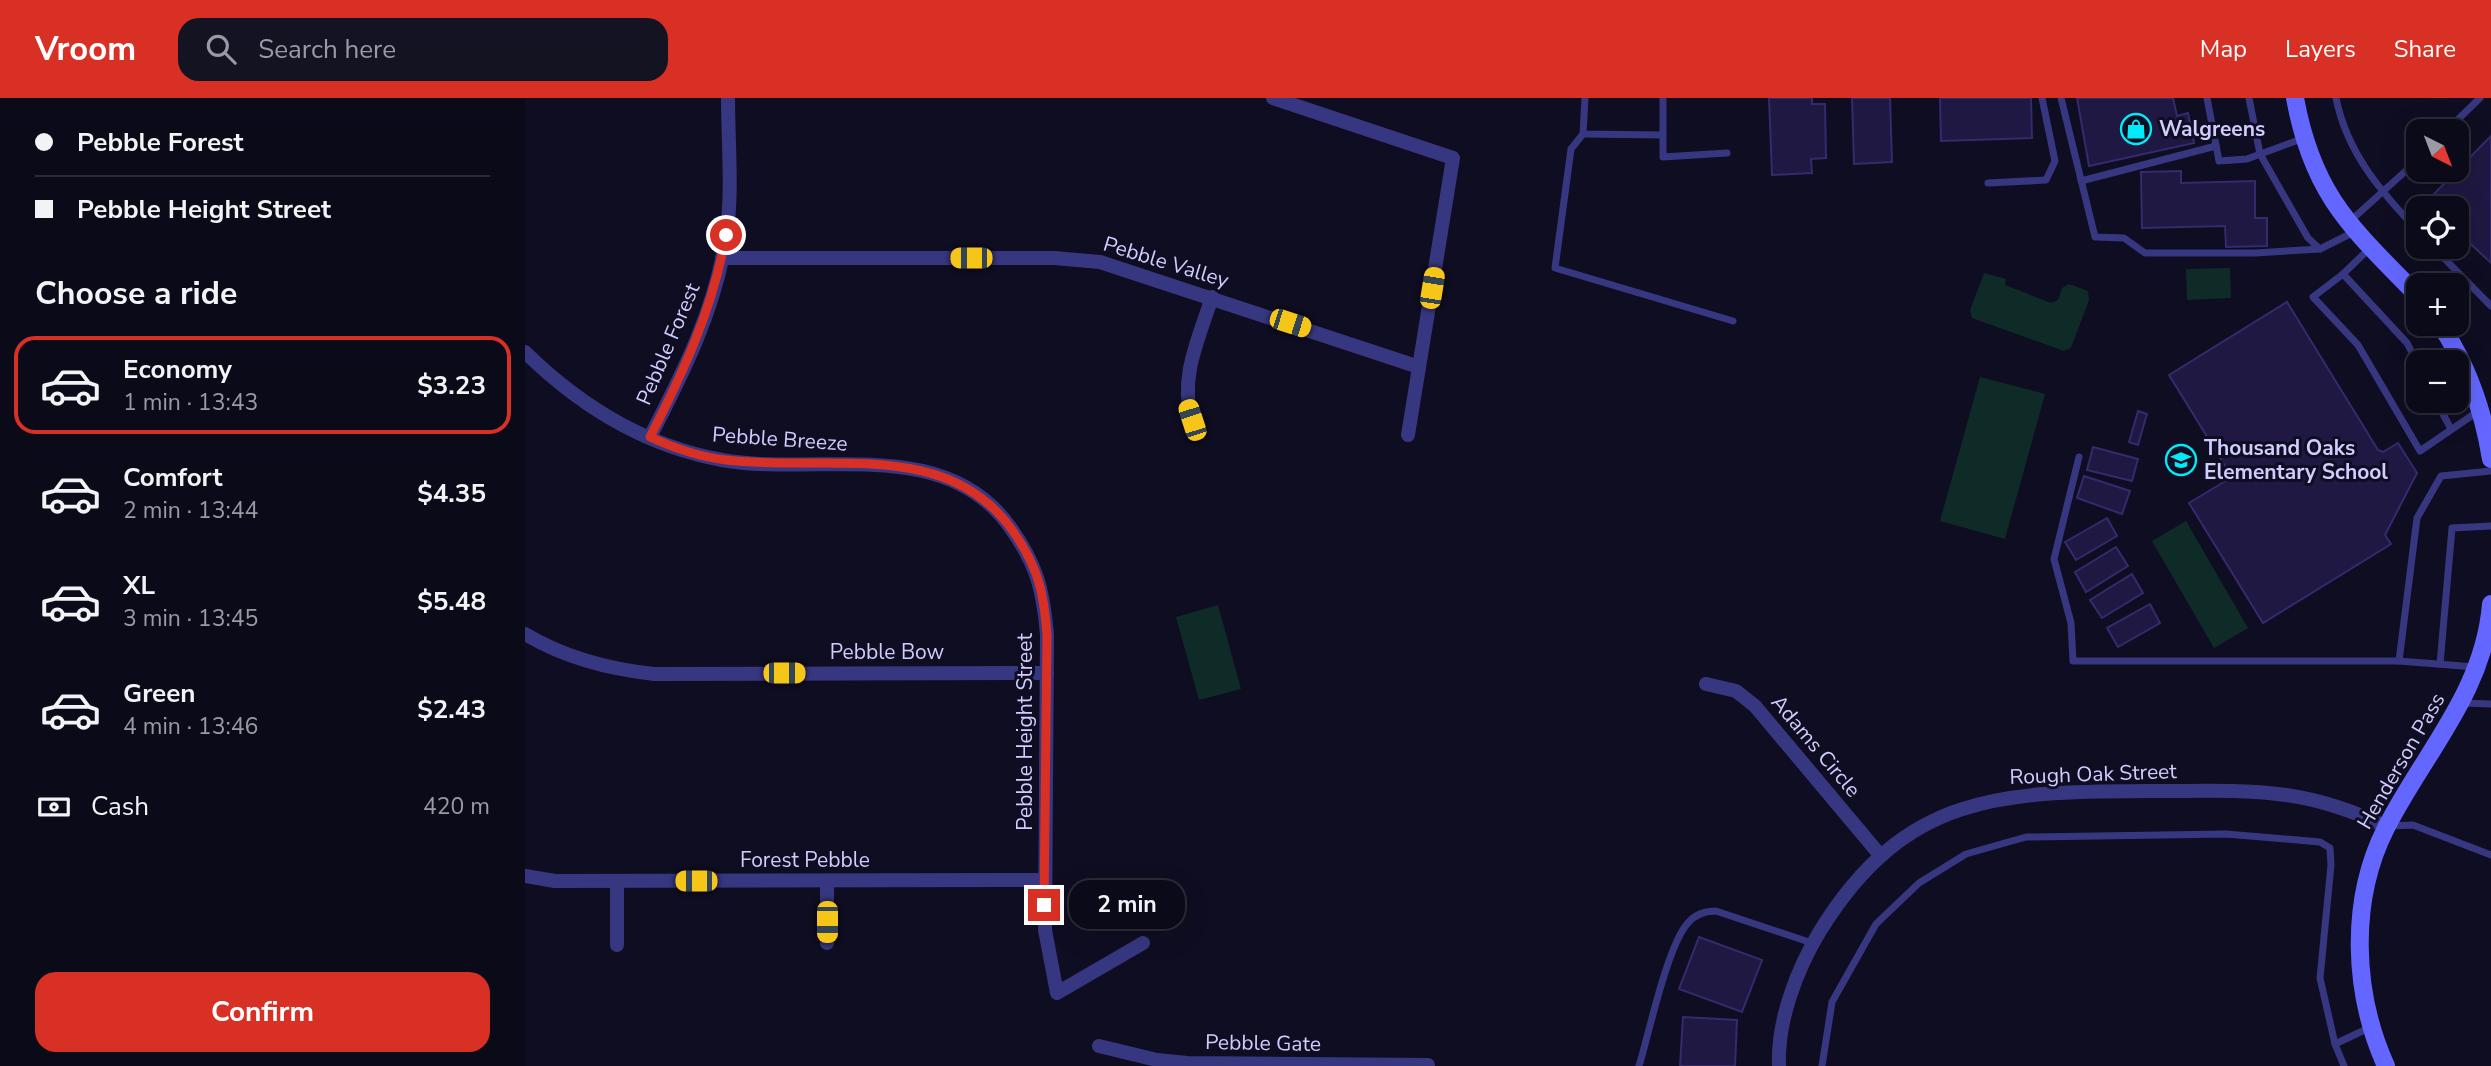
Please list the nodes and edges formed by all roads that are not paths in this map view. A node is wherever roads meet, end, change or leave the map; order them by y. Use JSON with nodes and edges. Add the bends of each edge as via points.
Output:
{"nodes":[{"id":1,"x":728,"y":98,"type":"edge"},
{"id":2,"x":1273,"y":98,"type":"edge"},
{"id":3,"x":1585,"y":98,"type":"edge"},
{"id":4,"x":1663,"y":98,"type":"edge"},
{"id":5,"x":2042,"y":98,"type":"edge"},
{"id":6,"x":2061,"y":98,"type":"edge"},
{"id":7,"x":2207,"y":98,"type":"edge"},
{"id":8,"x":2249,"y":98,"type":"edge"},
{"id":9,"x":2295,"y":98,"type":"edge"},
{"id":10,"x":2336,"y":98,"type":"edge"},
{"id":11,"x":2480,"y":98,"type":"edge"},
{"id":12,"x":2458,"y":119,"type":"edge"},
{"id":13,"x":1583,"y":134,"type":"junction"},
{"id":14,"x":1663,"y":135,"type":"junction"},
{"id":15,"x":2304,"y":138,"type":"junction"},
{"id":16,"x":2217,"y":146,"type":"junction"},
{"id":17,"x":1727,"y":153,"type":"dead end"},
{"id":18,"x":2260,"y":154,"type":"junction"},
{"id":19,"x":2406,"y":171,"type":"edge"},
{"id":20,"x":2081,"y":181,"type":"junction"},
{"id":21,"x":1988,"y":183,"type":"dead end"},
{"id":22,"x":2382,"y":194,"type":"junction"},
{"id":23,"x":2406,"y":219,"type":"edge"},
{"id":24,"x":2350,"y":228,"type":"junction"},
{"id":25,"x":2369,"y":248,"type":"junction"},
{"id":26,"x":2320,"y":249,"type":"junction"},
{"id":27,"x":722,"y":258,"type":"junction"},
{"id":28,"x":2445,"y":259,"type":"edge"},
{"id":29,"x":2343,"y":274,"type":"junction"},
{"id":30,"x":2406,"y":284,"type":"edge"},
{"id":31,"x":1212,"y":297,"type":"junction"},
{"id":32,"x":2491,"y":306,"type":"edge"},
{"id":33,"x":1733,"y":321,"type":"dead end"},
{"id":34,"x":2447,"y":336,"type":"edge"},
{"id":35,"x":2411,"y":350,"type":"edge"},
{"id":36,"x":525,"y":352,"type":"edge"},
{"id":37,"x":1419,"y":367,"type":"junction"},
{"id":38,"x":2481,"y":409,"type":"junction"},
{"id":39,"x":2442,"y":413,"type":"edge"},
{"id":40,"x":1192,"y":420,"type":"dead end"},
{"id":41,"x":2451,"y":429,"type":"junction"},
{"id":42,"x":1408,"y":435,"type":"dead end"},
{"id":43,"x":650,"y":437,"type":"junction"},
{"id":44,"x":2490,"y":452,"type":"edge"},
{"id":45,"x":2079,"y":457,"type":"dead end"},
{"id":46,"x":2491,"y":471,"type":"edge"},
{"id":47,"x":1005,"y":520,"type":"joint"},
{"id":48,"x":2491,"y":526,"type":"edge"},
{"id":49,"x":2491,"y":604,"type":"edge"},
{"id":50,"x":2491,"y":613,"type":"edge"},
{"id":51,"x":525,"y":634,"type":"edge"},
{"id":52,"x":2399,"y":660,"type":"junction"},
{"id":53,"x":2440,"y":664,"type":"junction"},
{"id":54,"x":2477,"y":667,"type":"junction"},
{"id":55,"x":1047,"y":673,"type":"junction"},
{"id":56,"x":1706,"y":684,"type":"dead end"},
{"id":57,"x":2462,"y":703,"type":"junction"},
{"id":58,"x":2491,"y":704,"type":"edge"},
{"id":59,"x":2387,"y":827,"type":"junction"},
{"id":60,"x":1879,"y":855,"type":"junction"},
{"id":61,"x":2491,"y":855,"type":"edge"},
{"id":62,"x":525,"y":876,"type":"edge"},
{"id":63,"x":1044,"y":880,"type":"junction"},
{"id":64,"x":617,"y":881,"type":"junction"},
{"id":65,"x":827,"y":881,"type":"junction"},
{"id":66,"x":827,"y":943,"type":"dead end"},
{"id":67,"x":1143,"y":943,"type":"dead end"},
{"id":68,"x":1812,"y":943,"type":"junction"},
{"id":69,"x":617,"y":945,"type":"dead end"},
{"id":70,"x":2372,"y":1026,"type":"junction"},
{"id":71,"x":2335,"y":1044,"type":"junction"},
{"id":72,"x":1099,"y":1046,"type":"dead end"},
{"id":73,"x":1266,"y":1065,"type":"edge"},
{"id":74,"x":1428,"y":1065,"type":"edge"},
{"id":75,"x":1639,"y":1066,"type":"edge"},
{"id":76,"x":1779,"y":1066,"type":"edge"},
{"id":77,"x":1822,"y":1066,"type":"edge"},
{"id":78,"x":2344,"y":1066,"type":"edge"},
{"id":79,"x":2386,"y":1066,"type":"edge"}],
"edges":[{"from":1,"to":27,"type":"street","name":"Pebble Forest","via":[[728,200]]},
{"from":2,"to":37,"type":"street","via":[[1453,158]]},
{"from":3,"to":13,"type":"lane"},
{"from":4,"to":14,"type":"lane"},
{"from":5,"to":21,"type":"lane","via":[[2055,161],[2046,180]]},
{"from":6,"to":20,"type":"lane"},
{"from":7,"to":16,"type":"lane"},
{"from":8,"to":18,"type":"lane"},
{"from":9,"to":15,"type":"street"},
{"from":10,"to":22,"type":"lane","via":[[2358,160]]},
{"from":11,"to":12,"type":"lane"},
{"from":13,"to":14,"type":"lane"},
{"from":13,"to":33,"type":"lane","via":[[1571,149],[1555,268]]},
{"from":14,"to":17,"type":"lane","via":[[1663,157]]},
{"from":15,"to":18,"type":"lane"},
{"from":15,"to":24,"type":"street","via":[[2318,176]]},
{"from":16,"to":18,"type":"lane","via":[[2220,160]]},
{"from":16,"to":20,"type":"lane"},
{"from":18,"to":26,"type":"lane","via":[[2308,238]]},
{"from":19,"to":22,"type":"lane"},
{"from":20,"to":26,"type":"lane","via":[[2095,237],[2124,238],[2145,253]]},
{"from":22,"to":23,"type":"lane"},
{"from":22,"to":24,"type":"lane"},
{"from":24,"to":25,"type":"street"},
{"from":24,"to":26,"type":"lane"},
{"from":25,"to":29,"type":"lane"},
{"from":25,"to":30,"type":"street"},
{"from":27,"to":31,"type":"street","name":"Pebble Valley","via":[[1054,258],[1100,262]]},
{"from":27,"to":43,"type":"street","name":"Pebble Forest","via":[[709,311]]},
{"from":28,"to":32,"type":"lane"},
{"from":29,"to":35,"type":"lane"},
{"from":29,"to":41,"type":"lane","via":[[2313,297],[2358,345],[2420,451]]},
{"from":31,"to":37,"type":"street","name":"Pebble Valley"},
{"from":31,"to":40,"type":"street","via":[[1187,376]]},
{"from":34,"to":38,"type":"street"},
{"from":36,"to":43,"type":"street","name":"Pebble Breeze","via":[[578,399]]},
{"from":37,"to":42,"type":"street"},
{"from":38,"to":41,"type":"lane"},
{"from":38,"to":44,"type":"street"},
{"from":39,"to":41,"type":"lane"},
{"from":43,"to":47,"type":"street","name":"Pebble Breeze","via":[[723,460],[902,466],[936,473],[968,487]]},
{"from":45,"to":52,"type":"lane","via":[[2054,559],[2071,623],[2073,661]]},
{"from":46,"to":52,"type":"lane","via":[[2441,476],[2417,518]]},
{"from":47,"to":55,"type":"street","name":"Pebble Height Street","via":[[1037,569],[1045,602]]},
{"from":48,"to":53,"type":"lane","via":[[2452,528]]},
{"from":49,"to":50,"type":"street","name":"Henderson Pass"},
{"from":50,"to":54,"type":"street","name":"Henderson Pass"},
{"from":51,"to":55,"type":"street","name":"Pebble Bow","via":[[564,655],[654,674]]},
{"from":52,"to":53,"type":"lane"},
{"from":53,"to":54,"type":"lane"},
{"from":54,"to":57,"type":"street","name":"Henderson Pass"},
{"from":55,"to":63,"type":"street","name":"Pebble Height Street"},
{"from":56,"to":60,"type":"street","name":"Adams Circle","via":[[1737,691],[1755,706]]},
{"from":57,"to":58,"type":"lane"},
{"from":57,"to":59,"type":"street","name":"Henderson Pass"},
{"from":59,"to":60,"type":"street","name":"Rough Oak Street","via":[[2329,802],[2270,791],[2056,792],[1968,807],[1913,832]]},
{"from":59,"to":61,"type":"lane","via":[[2413,825]]},
{"from":59,"to":70,"type":"street","name":"Henderson Pass","via":[[2370,873],[2360,932],[2364,992]]},
{"from":60,"to":68,"type":"street","name":"Rough Oak Street","via":[[1839,900]]},
{"from":62,"to":64,"type":"street","name":"Forest Pebble"},
{"from":63,"to":65,"type":"street","name":"Forest Pebble"},
{"from":63,"to":67,"type":"street","name":"Pebble Height Street","via":[[1047,954],[1057,993]]},
{"from":64,"to":65,"type":"street","name":"Forest Pebble"},
{"from":64,"to":69,"type":"street"},
{"from":65,"to":66,"type":"street"},
{"from":68,"to":75,"type":"lane","via":[[1716,911],[1695,917],[1678,937]]},
{"from":68,"to":76,"type":"street","name":"Rough Oak Street","via":[[1788,1006]]},
{"from":70,"to":71,"type":"lane"},
{"from":70,"to":79,"type":"street","name":"Henderson Pass"},
{"from":71,"to":77,"type":"lane","via":[[2320,978],[2330,848],[2320,842],[2226,835],[2025,837],[1966,854],[1919,883],[1876,924],[1832,1002]]},
{"from":71,"to":78,"type":"lane"},
{"from":72,"to":73,"type":"street","name":"Pebble Gate","via":[[1187,1063]]},
{"from":73,"to":74,"type":"street","name":"Pebble Gate"}]}
